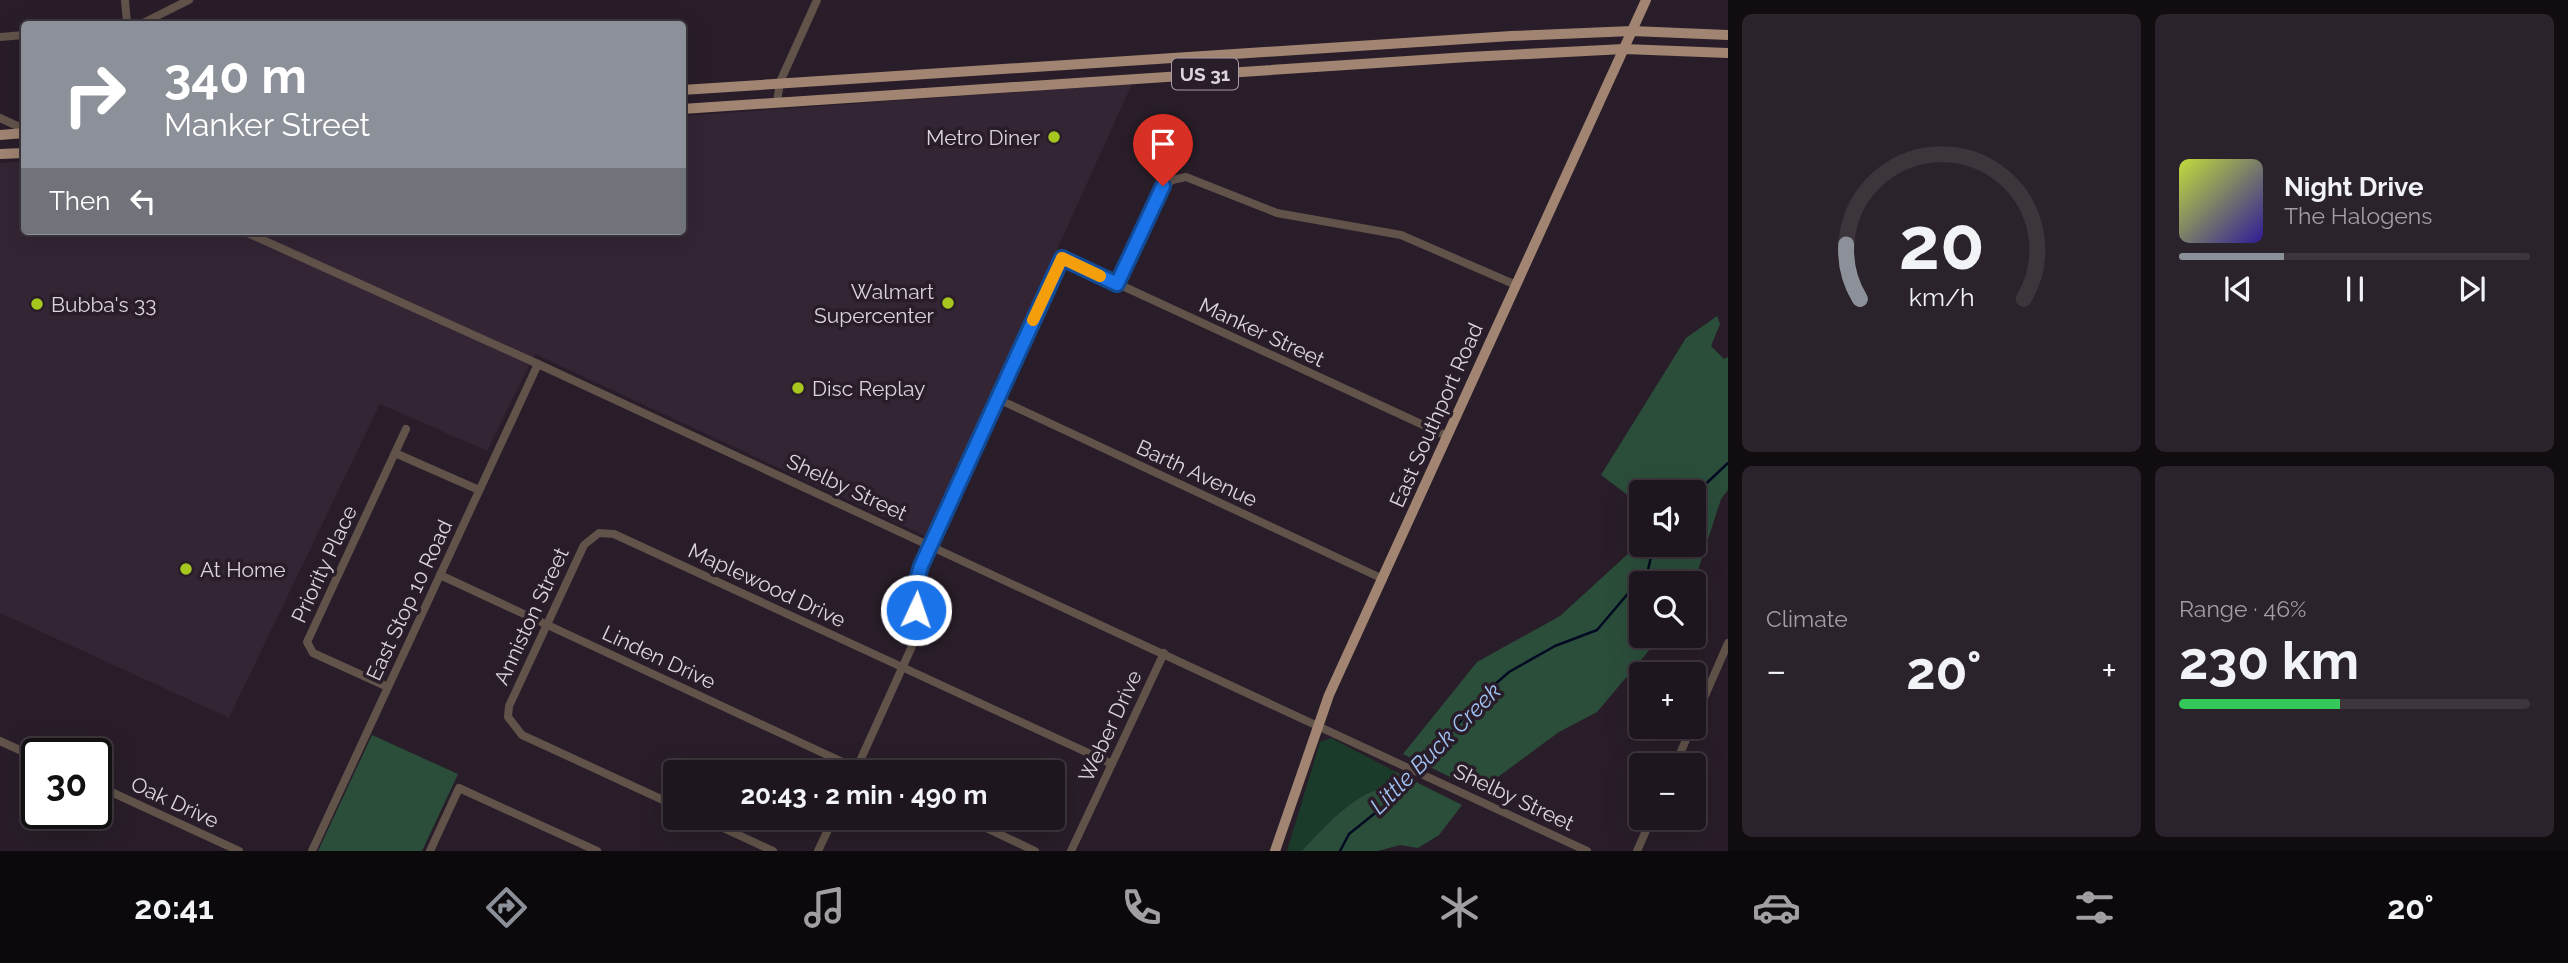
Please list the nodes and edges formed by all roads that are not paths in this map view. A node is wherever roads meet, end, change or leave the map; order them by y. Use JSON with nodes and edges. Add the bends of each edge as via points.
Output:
{"nodes":[{"id":1,"x":125,"y":0,"type":"edge"},
{"id":2,"x":189,"y":0,"type":"edge"},
{"id":3,"x":817,"y":0,"type":"edge"},
{"id":4,"x":1646,"y":0,"type":"edge"},
{"id":5,"x":127,"y":21,"type":"edge"},
{"id":6,"x":147,"y":21,"type":"edge"},
{"id":7,"x":1632,"y":31,"type":"junction"},
{"id":8,"x":21,"y":35,"type":"edge"},
{"id":9,"x":1728,"y":35,"type":"edge"},
{"id":10,"x":0,"y":37,"type":"edge"},
{"id":11,"x":1624,"y":49,"type":"junction"},
{"id":12,"x":1728,"y":53,"type":"edge"},
{"id":13,"x":780,"y":82,"type":"junction"},
{"id":14,"x":686,"y":90,"type":"edge"},
{"id":15,"x":777,"y":102,"type":"junction"},
{"id":16,"x":686,"y":110,"type":"edge"},
{"id":17,"x":0,"y":118,"type":"edge"},
{"id":18,"x":21,"y":129,"type":"edge"},
{"id":19,"x":21,"y":132,"type":"edge"},
{"id":20,"x":0,"y":135,"type":"edge"},
{"id":21,"x":21,"y":153,"type":"edge"},
{"id":22,"x":0,"y":155,"type":"edge"},
{"id":23,"x":252,"y":235,"type":"edge"},
{"id":24,"x":1117,"y":284,"type":"junction"},
{"id":25,"x":1516,"y":285,"type":"junction"},
{"id":26,"x":538,"y":364,"type":"junction"},
{"id":27,"x":998,"y":399,"type":"junction"},
{"id":28,"x":406,"y":429,"type":"dead end"},
{"id":29,"x":1447,"y":436,"type":"junction"},
{"id":30,"x":395,"y":453,"type":"junction"},
{"id":31,"x":479,"y":491,"type":"junction"},
{"id":32,"x":598,"y":534,"type":"joint"},
{"id":33,"x":932,"y":546,"type":"junction"},
{"id":34,"x":440,"y":575,"type":"junction"},
{"id":35,"x":1383,"y":579,"type":"junction"},
{"id":36,"x":547,"y":625,"type":"junction"},
{"id":37,"x":1728,"y":643,"type":"edge"},
{"id":38,"x":1164,"y":653,"type":"junction"},
{"id":39,"x":1724,"y":662,"type":"edge"},
{"id":40,"x":903,"y":667,"type":"junction"},
{"id":41,"x":388,"y":687,"type":"junction"},
{"id":42,"x":1706,"y":697,"type":"edge"},
{"id":43,"x":1317,"y":724,"type":"junction"},
{"id":44,"x":0,"y":741,"type":"edge"},
{"id":45,"x":21,"y":751,"type":"edge"},
{"id":46,"x":835,"y":760,"type":"edge"},
{"id":47,"x":863,"y":760,"type":"edge"},
{"id":48,"x":1112,"y":764,"type":"junction"},
{"id":49,"x":112,"y":792,"type":"edge"},
{"id":50,"x":663,"y":800,"type":"edge"},
{"id":51,"x":728,"y":830,"type":"edge"},
{"id":52,"x":828,"y":830,"type":"edge"},
{"id":53,"x":990,"y":830,"type":"edge"},
{"id":54,"x":1646,"y":830,"type":"edge"},
{"id":55,"x":239,"y":851,"type":"edge"},
{"id":56,"x":312,"y":851,"type":"edge"},
{"id":57,"x":430,"y":851,"type":"edge"},
{"id":58,"x":597,"y":851,"type":"edge"},
{"id":59,"x":773,"y":851,"type":"edge"},
{"id":60,"x":818,"y":851,"type":"edge"},
{"id":61,"x":1035,"y":851,"type":"edge"},
{"id":62,"x":1071,"y":851,"type":"edge"},
{"id":63,"x":1275,"y":851,"type":"edge"},
{"id":64,"x":1587,"y":851,"type":"edge"},
{"id":65,"x":1637,"y":851,"type":"edge"}],
"edges":[{"from":1,"to":5,"type":"street"},
{"from":2,"to":6,"type":"street"},
{"from":3,"to":13,"type":"street"},
{"from":4,"to":7,"type":"main road","name":"East Southport Road"},
{"from":7,"to":9,"type":"main road","number":"US 31"},
{"from":7,"to":11,"type":"main road","name":"East Southport Road"},
{"from":7,"to":13,"type":"main road","number":"US 31"},
{"from":8,"to":10,"type":"street"},
{"from":11,"to":12,"type":"main road","number":"US 31"},
{"from":11,"to":15,"type":"main road","number":"US 31"},
{"from":11,"to":25,"type":"main road","name":"East Southport Road"},
{"from":13,"to":14,"type":"main road","number":"US 31"},
{"from":13,"to":15,"type":"street"},
{"from":15,"to":16,"type":"main road","number":"US 31"},
{"from":17,"to":18,"type":"street"},
{"from":19,"to":20,"type":"main road"},
{"from":21,"to":22,"type":"main road"},
{"from":23,"to":26,"type":"street","name":"Shelby Street"},
{"from":24,"to":25,"type":"street","via":[[1157,194],[1166,184],[1186,177],[1278,214],[1401,235]]},
{"from":24,"to":27,"type":"street","name":"Manker Street","via":[[1062,258]]},
{"from":24,"to":29,"type":"street","name":"Manker Street"},
{"from":25,"to":29,"type":"main road","name":"East Southport Road"},
{"from":26,"to":31,"type":"street","name":"East Stop 10 Road"},
{"from":26,"to":33,"type":"street","name":"Shelby Street"},
{"from":27,"to":33,"type":"street"},
{"from":27,"to":35,"type":"street","name":"Barth Avenue"},
{"from":28,"to":30,"type":"street","name":"Priority Place"},
{"from":29,"to":35,"type":"main road","name":"East Southport Road"},
{"from":30,"to":31,"type":"street"},
{"from":30,"to":41,"type":"street","name":"Priority Place","via":[[307,642],[312,652]]},
{"from":31,"to":34,"type":"street","name":"East Stop 10 Road"},
{"from":32,"to":36,"type":"street","name":"Anniston Street","via":[[584,545]]},
{"from":32,"to":40,"type":"street","name":"Maplewood Drive","via":[[614,534]]},
{"from":33,"to":38,"type":"street","name":"Shelby Street"},
{"from":33,"to":40,"type":"street","via":[[918,576],[916,633]]},
{"from":34,"to":36,"type":"street","name":"Linden Drive"},
{"from":34,"to":41,"type":"street","name":"East Stop 10 Road"},
{"from":35,"to":43,"type":"main road","name":"East Southport Road"},
{"from":36,"to":46,"type":"street","name":"Linden Drive"},
{"from":36,"to":50,"type":"street","name":"Anniston Street","via":[[509,706],[509,720],[522,735]]},
{"from":37,"to":39,"type":"street"},
{"from":38,"to":43,"type":"street","name":"Shelby Street"},
{"from":38,"to":48,"type":"street","name":"Weber Drive"},
{"from":39,"to":42,"type":"street"},
{"from":40,"to":47,"type":"street"},
{"from":40,"to":48,"type":"street","name":"Maplewood Drive"},
{"from":41,"to":56,"type":"street","name":"East Stop 10 Road"},
{"from":43,"to":63,"type":"main road","name":"East Southport Road"},
{"from":43,"to":64,"type":"street","name":"Shelby Street"},
{"from":44,"to":45,"type":"street"},
{"from":48,"to":62,"type":"street","name":"Weber Drive"},
{"from":49,"to":55,"type":"street","name":"Oak Drive"},
{"from":51,"to":59,"type":"street"},
{"from":52,"to":60,"type":"street"},
{"from":53,"to":61,"type":"street"},
{"from":54,"to":65,"type":"street"},
{"from":57,"to":58,"type":"street","via":[[459,788]]}]}
